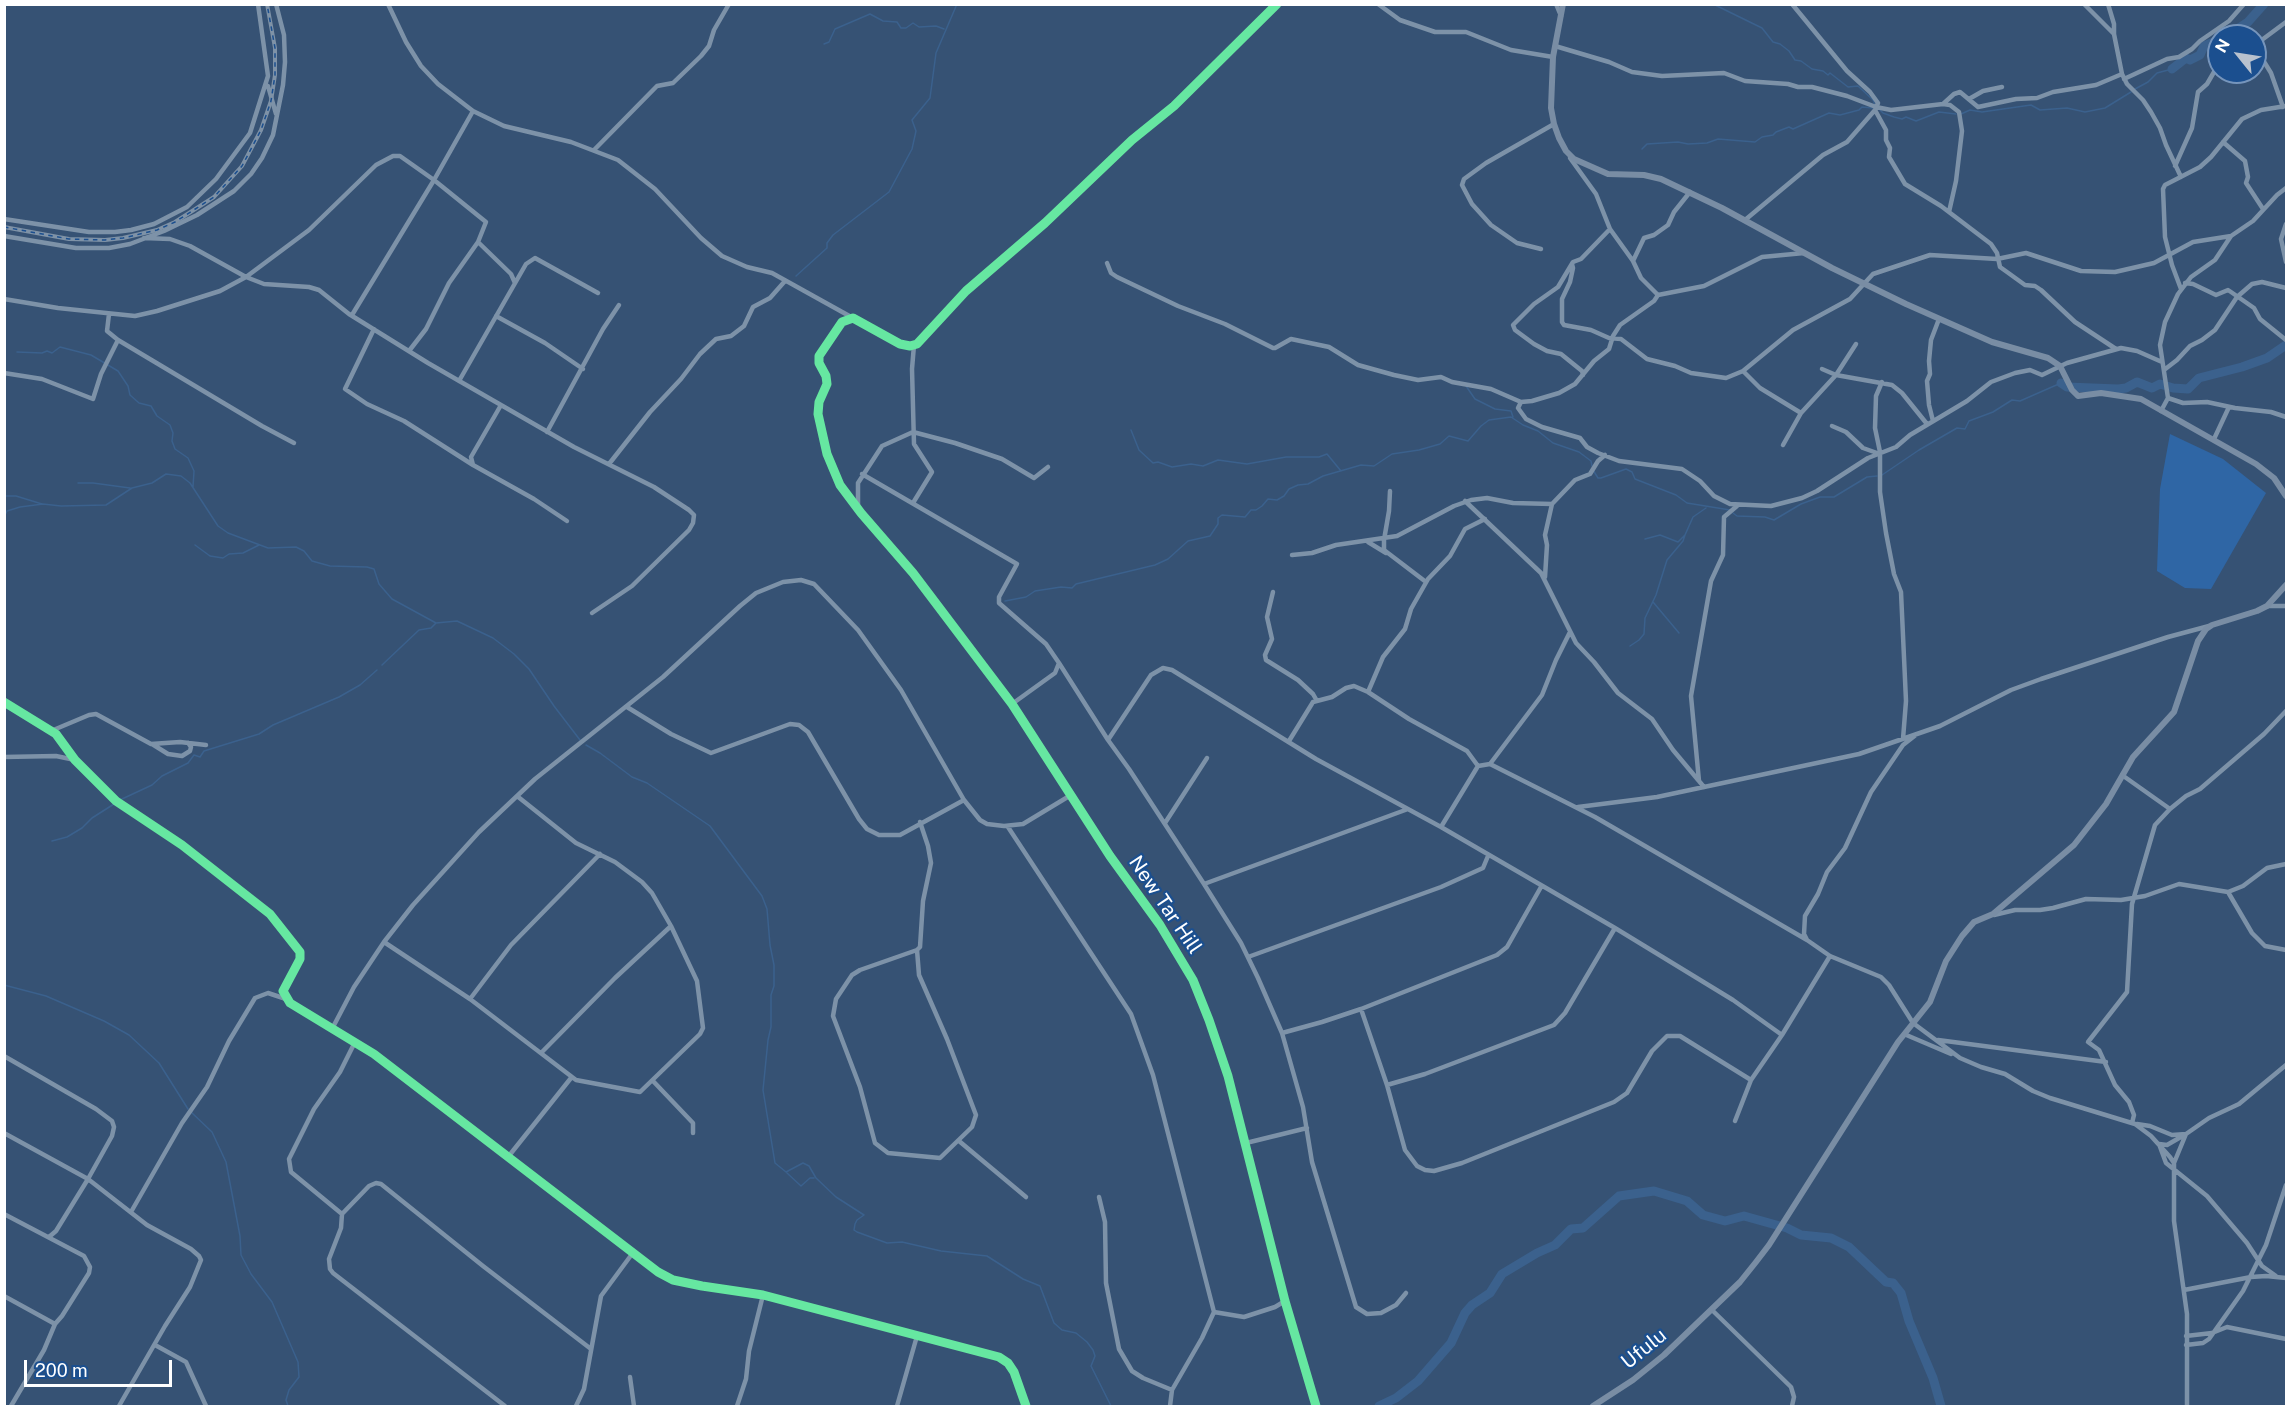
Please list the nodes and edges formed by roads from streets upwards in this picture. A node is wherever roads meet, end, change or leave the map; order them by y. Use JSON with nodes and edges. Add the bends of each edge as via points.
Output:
{"nodes":[{"id":1,"x":258,"y":4,"type":"edge"},
{"id":2,"x":276,"y":4,"type":"edge"},
{"id":3,"x":388,"y":4,"type":"edge"},
{"id":4,"x":729,"y":4,"type":"edge"},
{"id":5,"x":1277,"y":4,"type":"edge"},
{"id":6,"x":1378,"y":4,"type":"edge"},
{"id":7,"x":1556,"y":4,"type":"edge"},
{"id":8,"x":1563,"y":4,"type":"edge"},
{"id":9,"x":1792,"y":4,"type":"edge"},
{"id":10,"x":2084,"y":4,"type":"edge"},
{"id":11,"x":2108,"y":4,"type":"edge"},
{"id":12,"x":2244,"y":4,"type":"edge"},
{"id":13,"x":1561,"y":17,"type":"junction"},
{"id":14,"x":2286,"y":22,"type":"edge"},
{"id":15,"x":2114,"y":34,"type":"junction"},
{"id":16,"x":2267,"y":37,"type":"edge"},
{"id":17,"x":1555,"y":46,"type":"junction"},
{"id":18,"x":1553,"y":57,"type":"junction"},
{"id":19,"x":2267,"y":68,"type":"edge"},
{"id":20,"x":2123,"y":77,"type":"junction"},
{"id":21,"x":267,"y":82,"type":"junction"},
{"id":22,"x":2207,"y":84,"type":"edge"},
{"id":23,"x":2002,"y":87,"type":"dead end"},
{"id":24,"x":1969,"y":99,"type":"junction"},
{"id":25,"x":1943,"y":104,"type":"junction"},
{"id":26,"x":2285,"y":106,"type":"edge"},
{"id":27,"x":1876,"y":108,"type":"junction"},
{"id":28,"x":473,"y":111,"type":"junction"},
{"id":29,"x":276,"y":114,"type":"junction"},
{"id":30,"x":1554,"y":124,"type":"junction"},
{"id":31,"x":2223,"y":142,"type":"junction"},
{"id":32,"x":594,"y":150,"type":"junction"},
{"id":33,"x":1566,"y":151,"type":"junction"},
{"id":34,"x":2175,"y":166,"type":"junction"},
{"id":35,"x":2181,"y":177,"type":"junction"},
{"id":36,"x":434,"y":180,"type":"junction"},
{"id":37,"x":2286,"y":188,"type":"edge"},
{"id":38,"x":1690,"y":191,"type":"junction"},
{"id":39,"x":2263,"y":209,"type":"junction"},
{"id":40,"x":1949,"y":212,"type":"junction"},
{"id":41,"x":4,"y":219,"type":"edge"},
{"id":42,"x":1745,"y":220,"type":"junction"},
{"id":43,"x":2286,"y":224,"type":"edge"},
{"id":44,"x":1610,"y":229,"type":"junction"},
{"id":45,"x":4,"y":236,"type":"edge"},
{"id":46,"x":2231,"y":236,"type":"junction"},
{"id":47,"x":144,"y":238,"type":"junction"},
{"id":48,"x":478,"y":242,"type":"junction"},
{"id":49,"x":1541,"y":249,"type":"dead end"},
{"id":50,"x":1804,"y":253,"type":"junction"},
{"id":51,"x":2169,"y":255,"type":"junction"},
{"id":52,"x":1997,"y":259,"type":"junction"},
{"id":53,"x":1634,"y":261,"type":"junction"},
{"id":54,"x":2286,"y":262,"type":"edge"},
{"id":55,"x":1107,"y":263,"type":"dead end"},
{"id":56,"x":1572,"y":264,"type":"junction"},
{"id":57,"x":246,"y":277,"type":"junction"},
{"id":58,"x":785,"y":281,"type":"junction"},
{"id":59,"x":515,"y":283,"type":"junction"},
{"id":60,"x":2185,"y":283,"type":"junction"},
{"id":61,"x":1866,"y":284,"type":"junction"},
{"id":62,"x":2286,"y":288,"type":"edge"},
{"id":63,"x":2181,"y":289,"type":"junction"},
{"id":64,"x":598,"y":293,"type":"dead end"},
{"id":65,"x":1658,"y":295,"type":"junction"},
{"id":66,"x":2237,"y":297,"type":"junction"},
{"id":67,"x":4,"y":299,"type":"edge"},
{"id":68,"x":620,"y":305,"type":"dead end"},
{"id":69,"x":109,"y":314,"type":"junction"},
{"id":70,"x":352,"y":315,"type":"junction"},
{"id":71,"x":496,"y":316,"type":"junction"},
{"id":72,"x":853,"y":318,"type":"junction"},
{"id":73,"x":1939,"y":319,"type":"junction"},
{"id":74,"x":374,"y":329,"type":"junction"},
{"id":75,"x":1612,"y":339,"type":"junction"},
{"id":76,"x":118,"y":340,"type":"junction"},
{"id":77,"x":2286,"y":340,"type":"edge"},
{"id":78,"x":1856,"y":344,"type":"dead end"},
{"id":79,"x":914,"y":345,"type":"junction"},
{"id":80,"x":2116,"y":349,"type":"junction"},
{"id":81,"x":409,"y":351,"type":"junction"},
{"id":82,"x":2162,"y":362,"type":"junction"},
{"id":83,"x":2060,"y":366,"type":"junction"},
{"id":84,"x":583,"y":369,"type":"junction"},
{"id":85,"x":1822,"y":369,"type":"dead end"},
{"id":86,"x":2164,"y":370,"type":"junction"},
{"id":87,"x":1743,"y":371,"type":"junction"},
{"id":88,"x":4,"y":373,"type":"edge"},
{"id":89,"x":1583,"y":375,"type":"junction"},
{"id":90,"x":1836,"y":375,"type":"junction"},
{"id":91,"x":459,"y":381,"type":"junction"},
{"id":92,"x":1882,"y":382,"type":"junction"},
{"id":93,"x":2168,"y":398,"type":"junction"},
{"id":94,"x":1521,"y":402,"type":"junction"},
{"id":95,"x":501,"y":405,"type":"junction"},
{"id":96,"x":2229,"y":407,"type":"junction"},
{"id":97,"x":2161,"y":411,"type":"junction"},
{"id":98,"x":1801,"y":413,"type":"junction"},
{"id":99,"x":2286,"y":417,"type":"edge"},
{"id":100,"x":1933,"y":421,"type":"junction"},
{"id":101,"x":1927,"y":424,"type":"junction"},
{"id":102,"x":1832,"y":426,"type":"dead end"},
{"id":103,"x":547,"y":432,"type":"junction"},
{"id":104,"x":912,"y":432,"type":"junction"},
{"id":105,"x":2214,"y":439,"type":"junction"},
{"id":106,"x":294,"y":443,"type":"dead end"},
{"id":107,"x":1783,"y":445,"type":"dead end"},
{"id":108,"x":1878,"y":453,"type":"junction"},
{"id":109,"x":1605,"y":455,"type":"junction"},
{"id":110,"x":609,"y":464,"type":"junction"},
{"id":111,"x":472,"y":465,"type":"junction"},
{"id":112,"x":1048,"y":467,"type":"dead end"},
{"id":113,"x":862,"y":474,"type":"junction"},
{"id":114,"x":1390,"y":491,"type":"dead end"},
{"id":115,"x":2286,"y":496,"type":"edge"},
{"id":116,"x":1465,"y":501,"type":"junction"},
{"id":117,"x":913,"y":503,"type":"junction"},
{"id":118,"x":1552,"y":504,"type":"junction"},
{"id":119,"x":1738,"y":506,"type":"junction"},
{"id":120,"x":858,"y":509,"type":"junction"},
{"id":121,"x":1485,"y":519,"type":"junction"},
{"id":122,"x":567,"y":520,"type":"dead end"},
{"id":123,"x":1384,"y":540,"type":"junction"},
{"id":124,"x":1368,"y":542,"type":"junction"},
{"id":125,"x":1387,"y":554,"type":"junction"},
{"id":126,"x":1292,"y":555,"type":"dead end"},
{"id":127,"x":1545,"y":577,"type":"junction"},
{"id":128,"x":1426,"y":582,"type":"junction"},
{"id":129,"x":2286,"y":585,"type":"edge"},
{"id":130,"x":1273,"y":592,"type":"dead end"},
{"id":131,"x":2267,"y":606,"type":"junction"},
{"id":132,"x":2286,"y":606,"type":"edge"},
{"id":133,"x":592,"y":613,"type":"dead end"},
{"id":134,"x":2212,"y":625,"type":"junction"},
{"id":135,"x":1570,"y":632,"type":"junction"},
{"id":136,"x":1059,"y":663,"type":"junction"},
{"id":137,"x":1368,"y":692,"type":"junction"},
{"id":138,"x":1317,"y":701,"type":"junction"},
{"id":139,"x":4,"y":702,"type":"edge"},
{"id":140,"x":1012,"y":704,"type":"junction"},
{"id":141,"x":627,"y":707,"type":"junction"},
{"id":142,"x":2286,"y":711,"type":"edge"},
{"id":143,"x":51,"y":731,"type":"junction"},
{"id":144,"x":1917,"y":734,"type":"junction"},
{"id":145,"x":1903,"y":739,"type":"junction"},
{"id":146,"x":1108,"y":740,"type":"junction"},
{"id":147,"x":1289,"y":741,"type":"junction"},
{"id":148,"x":188,"y":743,"type":"junction"},
{"id":149,"x":151,"y":744,"type":"junction"},
{"id":150,"x":206,"y":745,"type":"dead end"},
{"id":151,"x":4,"y":757,"type":"edge"},
{"id":152,"x":1207,"y":758,"type":"dead end"},
{"id":153,"x":75,"y":760,"type":"junction"},
{"id":154,"x":1490,"y":764,"type":"junction"},
{"id":155,"x":1478,"y":766,"type":"junction"},
{"id":156,"x":2122,"y":775,"type":"junction"},
{"id":157,"x":1699,"y":781,"type":"junction"},
{"id":158,"x":1704,"y":787,"type":"junction"},
{"id":159,"x":1071,"y":795,"type":"junction"},
{"id":160,"x":517,"y":796,"type":"junction"},
{"id":161,"x":964,"y":800,"type":"junction"},
{"id":162,"x":1578,"y":807,"type":"junction"},
{"id":163,"x":1408,"y":809,"type":"junction"},
{"id":164,"x":2170,"y":809,"type":"junction"},
{"id":165,"x":920,"y":822,"type":"junction"},
{"id":166,"x":1165,"y":823,"type":"junction"},
{"id":167,"x":1008,"y":827,"type":"junction"},
{"id":168,"x":1441,"y":827,"type":"junction"},
{"id":169,"x":600,"y":854,"type":"junction"},
{"id":170,"x":1488,"y":856,"type":"junction"},
{"id":171,"x":2286,"y":864,"type":"edge"},
{"id":172,"x":1204,"y":884,"type":"junction"},
{"id":173,"x":1541,"y":887,"type":"junction"},
{"id":174,"x":2228,"y":892,"type":"junction"},
{"id":175,"x":2135,"y":898,"type":"junction"},
{"id":176,"x":1989,"y":916,"type":"junction"},
{"id":177,"x":671,"y":926,"type":"junction"},
{"id":178,"x":1614,"y":928,"type":"junction"},
{"id":179,"x":1807,"y":940,"type":"junction"},
{"id":180,"x":384,"y":942,"type":"junction"},
{"id":181,"x":917,"y":950,"type":"junction"},
{"id":182,"x":2286,"y":950,"type":"edge"},
{"id":183,"x":1830,"y":956,"type":"junction"},
{"id":184,"x":1248,"y":957,"type":"junction"},
{"id":185,"x":286,"y":999,"type":"junction"},
{"id":186,"x":470,"y":999,"type":"junction"},
{"id":187,"x":1361,"y":1009,"type":"junction"},
{"id":188,"x":1913,"y":1023,"type":"junction"},
{"id":189,"x":332,"y":1029,"type":"junction"},
{"id":190,"x":1281,"y":1033,"type":"junction"},
{"id":191,"x":1904,"y":1034,"type":"junction"},
{"id":192,"x":1782,"y":1035,"type":"junction"},
{"id":193,"x":1935,"y":1040,"type":"junction"},
{"id":194,"x":355,"y":1042,"type":"junction"},
{"id":195,"x":541,"y":1053,"type":"junction"},
{"id":196,"x":4,"y":1056,"type":"edge"},
{"id":197,"x":1965,"y":1060,"type":"junction"},
{"id":198,"x":2106,"y":1062,"type":"junction"},
{"id":199,"x":2286,"y":1065,"type":"edge"},
{"id":200,"x":571,"y":1078,"type":"junction"},
{"id":201,"x":653,"y":1080,"type":"junction"},
{"id":202,"x":1751,"y":1080,"type":"junction"},
{"id":203,"x":1387,"y":1085,"type":"junction"},
{"id":204,"x":1735,"y":1121,"type":"dead end"},
{"id":205,"x":2133,"y":1123,"type":"junction"},
{"id":206,"x":1307,"y":1128,"type":"junction"},
{"id":207,"x":4,"y":1133,"type":"edge"},
{"id":208,"x":693,"y":1133,"type":"dead end"},
{"id":209,"x":2186,"y":1134,"type":"junction"},
{"id":210,"x":959,"y":1140,"type":"junction"},
{"id":211,"x":1246,"y":1143,"type":"junction"},
{"id":212,"x":2159,"y":1144,"type":"junction"},
{"id":213,"x":508,"y":1157,"type":"junction"},
{"id":214,"x":2174,"y":1163,"type":"junction"},
{"id":215,"x":2174,"y":1170,"type":"junction"},
{"id":216,"x":88,"y":1179,"type":"junction"},
{"id":217,"x":2286,"y":1185,"type":"edge"},
{"id":218,"x":1026,"y":1197,"type":"dead end"},
{"id":219,"x":1099,"y":1197,"type":"dead end"},
{"id":220,"x":131,"y":1212,"type":"junction"},
{"id":221,"x":4,"y":1214,"type":"edge"},
{"id":222,"x":342,"y":1214,"type":"junction"},
{"id":223,"x":49,"y":1237,"type":"junction"},
{"id":224,"x":632,"y":1254,"type":"junction"},
{"id":225,"x":2258,"y":1260,"type":"junction"},
{"id":226,"x":2276,"y":1276,"type":"junction"},
{"id":227,"x":2251,"y":1277,"type":"junction"},
{"id":228,"x":2286,"y":1278,"type":"edge"},
{"id":229,"x":2184,"y":1290,"type":"junction"},
{"id":230,"x":1406,"y":1293,"type":"dead end"},
{"id":231,"x":763,"y":1295,"type":"junction"},
{"id":232,"x":4,"y":1296,"type":"edge"},
{"id":233,"x":1285,"y":1301,"type":"junction"},
{"id":234,"x":1712,"y":1310,"type":"junction"},
{"id":235,"x":1214,"y":1312,"type":"junction"},
{"id":236,"x":55,"y":1324,"type":"junction"},
{"id":237,"x":2217,"y":1330,"type":"junction"},
{"id":238,"x":917,"y":1336,"type":"junction"},
{"id":239,"x":2186,"y":1336,"type":"junction"},
{"id":240,"x":2286,"y":1339,"type":"edge"},
{"id":241,"x":155,"y":1345,"type":"junction"},
{"id":242,"x":2186,"y":1345,"type":"junction"},
{"id":243,"x":591,"y":1349,"type":"junction"},
{"id":244,"x":630,"y":1377,"type":"dead end"},
{"id":245,"x":1172,"y":1390,"type":"junction"},
{"id":246,"x":11,"y":1407,"type":"edge"},
{"id":247,"x":119,"y":1407,"type":"edge"},
{"id":248,"x":206,"y":1407,"type":"edge"},
{"id":249,"x":505,"y":1407,"type":"edge"},
{"id":250,"x":576,"y":1407,"type":"edge"},
{"id":251,"x":634,"y":1407,"type":"edge"},
{"id":252,"x":737,"y":1407,"type":"edge"},
{"id":253,"x":897,"y":1407,"type":"edge"},
{"id":254,"x":1026,"y":1407,"type":"edge"},
{"id":255,"x":1170,"y":1407,"type":"edge"},
{"id":256,"x":1316,"y":1407,"type":"edge"},
{"id":257,"x":1593,"y":1407,"type":"edge"},
{"id":258,"x":1792,"y":1407,"type":"edge"},
{"id":259,"x":2187,"y":1407,"type":"edge"}],
"edges":[{"from":1,"to":21,"type":"street"},
{"from":2,"to":29,"type":"street","via":[[285,51]]},
{"from":3,"to":28,"type":"street","via":[[421,66]]},
{"from":4,"to":32,"type":"street","via":[[701,56],[672,83],[657,86]]},
{"from":5,"to":79,"type":"street","via":[[1174,106],[966,291]]},
{"from":6,"to":18,"type":"street","via":[[1400,20],[1435,32],[1466,32],[1511,50]]},
{"from":7,"to":13,"type":"street"},
{"from":8,"to":13,"type":"street"},
{"from":9,"to":27,"type":"street","via":[[1847,71],[1870,92],[1878,103]]},
{"from":10,"to":15,"type":"street"},
{"from":11,"to":15,"type":"street"},
{"from":12,"to":20,"type":"street","via":[[2229,21],[2179,57]]},
{"from":13,"to":17,"type":"street"},
{"from":14,"to":16,"type":"street"},
{"from":15,"to":20,"type":"street"},
{"from":17,"to":18,"type":"street"},
{"from":17,"to":27,"type":"street","via":[[1632,72],[1668,77],[1724,73],[1750,82],[1812,87]]},
{"from":18,"to":30,"type":"street"},
{"from":19,"to":26,"type":"street"},
{"from":20,"to":24,"type":"street","via":[[2037,98],[1978,106]]},
{"from":20,"to":34,"type":"street","via":[[2143,99],[2160,128]]},
{"from":21,"to":29,"type":"street"},
{"from":21,"to":41,"type":"street","via":[[250,133],[234,155],[195,200],[166,219],[131,230],[89,232]]},
{"from":22,"to":34,"type":"street","via":[[2198,92],[2192,128]]},
{"from":23,"to":24,"type":"street"},
{"from":24,"to":25,"type":"street","via":[[1960,92]]},
{"from":25,"to":27,"type":"street"},
{"from":25,"to":40,"type":"street","via":[[1959,114],[1962,143]]},
{"from":26,"to":31,"type":"street","via":[[2261,110],[2242,119]]},
{"from":27,"to":40,"type":"street","via":[[1886,130],[1889,157],[1903,183]]},
{"from":27,"to":42,"type":"street","via":[[1847,142],[1823,155]]},
{"from":28,"to":32,"type":"street","via":[[504,126]]},
{"from":28,"to":36,"type":"street"},
{"from":29,"to":47,"type":"street","via":[[273,135],[262,158],[234,191],[197,215]]},
{"from":30,"to":33,"type":"street"},
{"from":30,"to":49,"type":"street","via":[[1494,157],[1464,178],[1462,185],[1472,204],[1491,225],[1517,243]]},
{"from":31,"to":35,"type":"street","via":[[2211,157]]},
{"from":31,"to":39,"type":"street","via":[[2245,161],[2246,183]]},
{"from":32,"to":58,"type":"street","via":[[639,174],[722,256]]},
{"from":33,"to":38,"type":"street","via":[[1598,171],[1650,176]]},
{"from":33,"to":44,"type":"street","via":[[1598,199]]},
{"from":34,"to":35,"type":"street"},
{"from":35,"to":51,"type":"street","via":[[2168,182],[2163,189]]},
{"from":36,"to":48,"type":"street","via":[[486,222]]},
{"from":36,"to":57,"type":"street","via":[[400,156],[393,156],[376,165],[309,230]]},
{"from":36,"to":70,"type":"street"},
{"from":37,"to":39,"type":"street"},
{"from":38,"to":42,"type":"street"},
{"from":38,"to":53,"type":"street","via":[[1668,225],[1644,238]]},
{"from":39,"to":46,"type":"street"},
{"from":40,"to":52,"type":"street","via":[[1991,244]]},
{"from":42,"to":50,"type":"street"},
{"from":43,"to":54,"type":"street","via":[[2281,239]]},
{"from":44,"to":53,"type":"street"},
{"from":44,"to":56,"type":"street"},
{"from":45,"to":47,"type":"street","via":[[76,248],[109,248]]},
{"from":46,"to":51,"type":"street","via":[[2193,242]]},
{"from":46,"to":60,"type":"street","via":[[2215,260]]},
{"from":47,"to":57,"type":"street","via":[[170,239],[190,246]]},
{"from":48,"to":59,"type":"street","via":[[511,274]]},
{"from":48,"to":81,"type":"street"},
{"from":50,"to":61,"type":"street"},
{"from":50,"to":65,"type":"street","via":[[1762,257],[1704,286]]},
{"from":51,"to":52,"type":"street","via":[[2134,269],[2102,272],[2081,271],[2026,253]]},
{"from":51,"to":63,"type":"street"},
{"from":52,"to":61,"type":"street","via":[[1930,255],[1877,272]]},
{"from":52,"to":80,"type":"street","via":[[2000,267],[2025,285],[2041,290],[2074,322]]},
{"from":53,"to":65,"type":"street","via":[[1641,278]]},
{"from":55,"to":94,"type":"street","via":[[1111,273],[1125,281],[1273,348],[1291,339],[1329,347],[1358,364],[1394,375],[1418,380],[1441,377],[1491,389]]},
{"from":56,"to":75,"type":"street","via":[[1570,282],[1562,299],[1562,321],[1568,327],[1591,330]]},
{"from":56,"to":89,"type":"street","via":[[1558,287],[1534,304],[1513,327],[1534,344],[1560,354]]},
{"from":57,"to":69,"type":"street","via":[[220,291],[157,311]]},
{"from":57,"to":70,"type":"street","via":[[264,284],[319,290]]},
{"from":58,"to":72,"type":"street"},
{"from":58,"to":110,"type":"street","via":[[770,298],[753,307],[744,326],[731,336],[716,339],[700,354]]},
{"from":59,"to":64,"type":"street","via":[[526,264],[535,258]]},
{"from":59,"to":71,"type":"street"},
{"from":60,"to":63,"type":"street"},
{"from":60,"to":66,"type":"street","via":[[2216,295],[2228,290]]},
{"from":61,"to":73,"type":"street"},
{"from":61,"to":87,"type":"street","via":[[1845,302],[1793,330]]},
{"from":62,"to":66,"type":"street","via":[[2262,282],[2252,284]]},
{"from":63,"to":82,"type":"street","via":[[2161,336]]},
{"from":65,"to":75,"type":"street","via":[[1624,321]]},
{"from":66,"to":77,"type":"street"},
{"from":66,"to":86,"type":"street","via":[[2214,330]]},
{"from":67,"to":69,"type":"street"},
{"from":68,"to":84,"type":"street"},
{"from":69,"to":76,"type":"street","via":[[107,331]]},
{"from":70,"to":74,"type":"street"},
{"from":71,"to":84,"type":"street"},
{"from":71,"to":91,"type":"street"},
{"from":72,"to":79,"type":"street","via":[[900,344]]},
{"from":72,"to":120,"type":"street","name":"New Tar Hill","via":[[843,322],[821,352],[819,359],[827,380],[818,406],[827,454],[837,478]]},
{"from":73,"to":83,"type":"street","via":[[1992,342],[2048,358]]},
{"from":73,"to":100,"type":"street","via":[[1929,361]]},
{"from":74,"to":81,"type":"street"},
{"from":74,"to":111,"type":"street","via":[[345,389]]},
{"from":75,"to":87,"type":"street","via":[[1624,341],[1647,359],[1691,374],[1726,378]]},
{"from":75,"to":89,"type":"street","via":[[1609,350]]},
{"from":76,"to":88,"type":"street","via":[[93,399],[42,379]]},
{"from":76,"to":106,"type":"street"},
{"from":78,"to":90,"type":"street"},
{"from":79,"to":104,"type":"street"},
{"from":80,"to":82,"type":"street","via":[[2137,351]]},
{"from":80,"to":83,"type":"street"},
{"from":81,"to":91,"type":"street"},
{"from":82,"to":86,"type":"street"},
{"from":83,"to":97,"type":"street","via":[[2078,396],[2101,393],[2133,397]]},
{"from":83,"to":100,"type":"street","via":[[2042,375],[2025,370],[1991,382]]},
{"from":84,"to":103,"type":"street"},
{"from":85,"to":90,"type":"street"},
{"from":86,"to":93,"type":"street"},
{"from":87,"to":98,"type":"street","via":[[1760,388]]},
{"from":89,"to":94,"type":"street","via":[[1559,393]]},
{"from":90,"to":92,"type":"street"},
{"from":90,"to":98,"type":"street"},
{"from":91,"to":95,"type":"street"},
{"from":92,"to":101,"type":"street","via":[[1902,393]]},
{"from":92,"to":108,"type":"street","via":[[1876,396]]},
{"from":93,"to":96,"type":"street"},
{"from":93,"to":97,"type":"street"},
{"from":94,"to":109,"type":"street","via":[[1519,412],[1526,419],[1580,438],[1587,447]]},
{"from":95,"to":103,"type":"street"},
{"from":95,"to":111,"type":"street","via":[[471,457]]},
{"from":96,"to":99,"type":"street"},
{"from":96,"to":105,"type":"street"},
{"from":97,"to":105,"type":"street"},
{"from":98,"to":107,"type":"street"},
{"from":100,"to":101,"type":"street"},
{"from":101,"to":108,"type":"street","via":[[1896,447]]},
{"from":102,"to":108,"type":"street","via":[[1846,432],[1863,448]]},
{"from":103,"to":110,"type":"street"},
{"from":104,"to":112,"type":"street","via":[[1002,459],[1034,477]]},
{"from":104,"to":113,"type":"street","via":[[882,446]]},
{"from":104,"to":117,"type":"street","via":[[915,448],[932,472]]},
{"from":105,"to":115,"type":"street","via":[[2272,476]]},
{"from":108,"to":119,"type":"street","via":[[1802,498],[1771,506]]},
{"from":108,"to":145,"type":"street","via":[[1886,533],[1901,592],[1906,701]]},
{"from":109,"to":118,"type":"street","via":[[1590,474],[1575,480]]},
{"from":109,"to":119,"type":"street","via":[[1619,461],[1682,469],[1714,496]]},
{"from":110,"to":133,"type":"street","via":[[654,487],[694,515],[682,537],[632,586]]},
{"from":111,"to":122,"type":"street"},
{"from":113,"to":117,"type":"street"},
{"from":113,"to":120,"type":"street","via":[[857,488]]},
{"from":114,"to":123,"type":"street"},
{"from":116,"to":118,"type":"street","via":[[1487,498]]},
{"from":116,"to":121,"type":"street"},
{"from":116,"to":123,"type":"street"},
{"from":117,"to":136,"type":"street","via":[[1017,564],[999,603],[1046,644]]},
{"from":118,"to":127,"type":"street","via":[[1545,535]]},
{"from":119,"to":157,"type":"street","via":[[1724,517],[1723,555],[1711,581],[1692,696]]},
{"from":120,"to":140,"type":"street","name":"New Tar Hill","via":[[913,573]]},
{"from":121,"to":127,"type":"street"},
{"from":121,"to":128,"type":"street","via":[[1465,529],[1450,556]]},
{"from":123,"to":124,"type":"street"},
{"from":123,"to":125,"type":"street"},
{"from":124,"to":125,"type":"street"},
{"from":124,"to":126,"type":"street"},
{"from":125,"to":128,"type":"street"},
{"from":127,"to":135,"type":"street"},
{"from":128,"to":137,"type":"street","via":[[1405,629],[1383,657]]},
{"from":129,"to":131,"type":"street"},
{"from":130,"to":138,"type":"street","via":[[1267,617],[1272,639],[1266,660],[1298,680]]},
{"from":131,"to":132,"type":"street"},
{"from":131,"to":134,"type":"street"},
{"from":134,"to":144,"type":"street","via":[[2041,679]]},
{"from":134,"to":156,"type":"street","name":"Ufulu","via":[[2198,641],[2174,712]]},
{"from":135,"to":154,"type":"street","via":[[1542,695]]},
{"from":135,"to":157,"type":"street","via":[[1618,693],[1652,719]]},
{"from":136,"to":140,"type":"street","via":[[1055,673]]},
{"from":136,"to":146,"type":"street"},
{"from":137,"to":138,"type":"street","via":[[1350,686]]},
{"from":137,"to":155,"type":"street","via":[[1467,751]]},
{"from":138,"to":147,"type":"street"},
{"from":139,"to":143,"type":"street"},
{"from":140,"to":159,"type":"street","name":"New Tar Hill"},
{"from":141,"to":160,"type":"street","via":[[561,756]]},
{"from":141,"to":161,"type":"street","via":[[756,593],[783,582],[808,581],[821,590],[877,654]]},
{"from":141,"to":165,"type":"street","via":[[711,753],[797,724],[808,732],[867,829],[879,835],[900,835]]},
{"from":142,"to":164,"type":"street","via":[[2200,789]]},
{"from":143,"to":149,"type":"street","via":[[96,714]]},
{"from":143,"to":153,"type":"street"},
{"from":144,"to":145,"type":"street"},
{"from":144,"to":179,"type":"street","via":[[1903,745],[1874,788],[1845,848],[1824,877],[1803,921]]},
{"from":145,"to":158,"type":"street","via":[[1827,762]]},
{"from":146,"to":147,"type":"street","via":[[1151,675],[1162,668],[1172,670]]},
{"from":146,"to":166,"type":"street"},
{"from":147,"to":163,"type":"street"},
{"from":148,"to":149,"type":"street"},
{"from":148,"to":149,"type":"street","via":[[190,751],[182,756],[168,754]]},
{"from":148,"to":150,"type":"street"},
{"from":151,"to":153,"type":"street","via":[[56,756]]},
{"from":152,"to":166,"type":"street"},
{"from":153,"to":185,"type":"street","via":[[116,801],[182,845],[270,914],[300,951],[283,991]]},
{"from":154,"to":155,"type":"street"},
{"from":154,"to":162,"type":"street"},
{"from":155,"to":168,"type":"street"},
{"from":156,"to":164,"type":"street"},
{"from":156,"to":176,"type":"street","name":"Ufulu","via":[[2106,804],[2074,844]]},
{"from":157,"to":158,"type":"street"},
{"from":158,"to":162,"type":"street","via":[[1655,798]]},
{"from":159,"to":167,"type":"street","via":[[1030,821]]},
{"from":159,"to":211,"type":"street","name":"New Tar Hill","via":[[1193,980],[1222,1056]]},
{"from":160,"to":169,"type":"street","via":[[576,843]]},
{"from":160,"to":180,"type":"street","via":[[470,841]]},
{"from":161,"to":165,"type":"street"},
{"from":161,"to":167,"type":"street","via":[[984,822]]},
{"from":162,"to":179,"type":"street"},
{"from":163,"to":168,"type":"street"},
{"from":163,"to":172,"type":"street"},
{"from":164,"to":175,"type":"street","via":[[2155,825]]},
{"from":165,"to":181,"type":"street","via":[[931,862]]},
{"from":166,"to":172,"type":"street"},
{"from":167,"to":235,"type":"street","via":[[1137,1029],[1161,1104]]},
{"from":168,"to":170,"type":"street"},
{"from":169,"to":177,"type":"street","via":[[642,882]]},
{"from":169,"to":186,"type":"street","via":[[511,945]]},
{"from":170,"to":173,"type":"street"},
{"from":170,"to":184,"type":"street","via":[[1483,868],[1441,887]]},
{"from":171,"to":174,"type":"street","via":[[2267,868]]},
{"from":172,"to":184,"type":"street"},
{"from":173,"to":178,"type":"street"},
{"from":173,"to":187,"type":"street","via":[[1503,952]]},
{"from":174,"to":175,"type":"street","via":[[2183,883]]},
{"from":174,"to":182,"type":"street","via":[[2252,933],[2265,946]]},
{"from":175,"to":176,"type":"street","via":[[2086,898],[2053,908]]},
{"from":175,"to":198,"type":"street","via":[[2129,923],[2126,995],[2088,1042]]},
{"from":176,"to":188,"type":"street","name":"Ufulu","via":[[1974,922],[1962,936],[1946,962],[1930,1002]]},
{"from":177,"to":195,"type":"street"},
{"from":177,"to":201,"type":"street","via":[[697,981],[703,1028]]},
{"from":178,"to":192,"type":"street"},
{"from":178,"to":203,"type":"street","via":[[1565,1013],[1554,1025]]},
{"from":179,"to":183,"type":"street"},
{"from":180,"to":186,"type":"street"},
{"from":180,"to":189,"type":"street"},
{"from":181,"to":210,"type":"street","via":[[919,975],[976,1115],[975,1124]]},
{"from":181,"to":210,"type":"street","via":[[852,975],[834,1003],[833,1016],[879,1147],[888,1153],[940,1158]]},
{"from":183,"to":188,"type":"street","via":[[1881,977]]},
{"from":183,"to":192,"type":"street"},
{"from":184,"to":190,"type":"street"},
{"from":185,"to":189,"type":"street"},
{"from":185,"to":220,"type":"street","via":[[268,993],[255,998]]},
{"from":186,"to":195,"type":"street"},
{"from":187,"to":190,"type":"street"},
{"from":187,"to":203,"type":"street"},
{"from":188,"to":191,"type":"street","name":"Ufulu"},
{"from":188,"to":193,"type":"street"},
{"from":189,"to":194,"type":"street"},
{"from":190,"to":206,"type":"street"},
{"from":191,"to":197,"type":"street"},
{"from":191,"to":234,"type":"street","name":"Ufulu","via":[[1769,1245]]},
{"from":192,"to":202,"type":"street"},
{"from":193,"to":197,"type":"street"},
{"from":193,"to":198,"type":"street"},
{"from":194,"to":213,"type":"street"},
{"from":194,"to":222,"type":"street","via":[[314,1109],[290,1159],[291,1172]]},
{"from":195,"to":200,"type":"street"},
{"from":196,"to":216,"type":"street","via":[[112,1121],[112,1136]]},
{"from":197,"to":205,"type":"street","via":[[2005,1074],[2050,1098]]},
{"from":198,"to":205,"type":"street","via":[[2115,1084],[2129,1102]]},
{"from":199,"to":209,"type":"street","via":[[2239,1104]]},
{"from":200,"to":201,"type":"street","via":[[637,1092]]},
{"from":200,"to":213,"type":"street"},
{"from":201,"to":208,"type":"street","via":[[693,1123]]},
{"from":202,"to":203,"type":"street","via":[[1680,1036],[1667,1036],[1652,1051],[1626,1093],[1614,1102],[1473,1159],[1434,1170],[1420,1169],[1408,1156]]},
{"from":202,"to":204,"type":"street"},
{"from":205,"to":209,"type":"street","via":[[2172,1135]]},
{"from":205,"to":212,"type":"street"},
{"from":206,"to":211,"type":"street"},
{"from":206,"to":230,"type":"street","via":[[1310,1157],[1356,1307],[1362,1313],[1381,1313],[1396,1305]]},
{"from":207,"to":216,"type":"street"},
{"from":209,"to":212,"type":"street","via":[[2167,1145]]},
{"from":209,"to":214,"type":"street"},
{"from":210,"to":218,"type":"street"},
{"from":211,"to":233,"type":"street","name":"New Tar Hill"},
{"from":212,"to":214,"type":"street"},
{"from":212,"to":215,"type":"street","via":[[2164,1159]]},
{"from":213,"to":224,"type":"street"},
{"from":214,"to":215,"type":"street"},
{"from":215,"to":225,"type":"street","via":[[2207,1196]]},
{"from":215,"to":229,"type":"street","via":[[2174,1221]]},
{"from":216,"to":220,"type":"street"},
{"from":216,"to":223,"type":"street"},
{"from":217,"to":225,"type":"street"},
{"from":219,"to":245,"type":"street","via":[[1105,1222],[1106,1283],[1119,1348],[1132,1371]]},
{"from":220,"to":241,"type":"street","via":[[191,1249],[201,1260],[190,1287]]},
{"from":221,"to":223,"type":"street"},
{"from":222,"to":243,"type":"street","via":[[369,1186],[381,1184]]},
{"from":222,"to":249,"type":"street","via":[[329,1259],[333,1274]]},
{"from":223,"to":236,"type":"street","via":[[84,1256],[90,1267]]},
{"from":224,"to":231,"type":"street","via":[[673,1280]]},
{"from":224,"to":243,"type":"street","via":[[601,1296]]},
{"from":225,"to":226,"type":"street"},
{"from":225,"to":227,"type":"street"},
{"from":226,"to":227,"type":"street"},
{"from":226,"to":228,"type":"street"},
{"from":227,"to":229,"type":"street"},
{"from":227,"to":237,"type":"street"},
{"from":229,"to":239,"type":"street"},
{"from":231,"to":238,"type":"street"},
{"from":231,"to":252,"type":"street"},
{"from":232,"to":236,"type":"street"},
{"from":233,"to":235,"type":"street","via":[[1244,1317]]},
{"from":233,"to":256,"type":"street","name":"New Tar Hill"},
{"from":234,"to":257,"type":"street","name":"Ufulu","via":[[1658,1360]]},
{"from":234,"to":258,"type":"street","via":[[1791,1387]]},
{"from":235,"to":245,"type":"street"},
{"from":236,"to":246,"type":"street"},
{"from":237,"to":239,"type":"street","via":[[2202,1336]]},
{"from":237,"to":240,"type":"street","via":[[2227,1327]]},
{"from":237,"to":242,"type":"street","via":[[2203,1343]]},
{"from":238,"to":253,"type":"street"},
{"from":238,"to":254,"type":"street","via":[[1003,1360],[1014,1372]]},
{"from":239,"to":242,"type":"street"},
{"from":241,"to":247,"type":"street"},
{"from":241,"to":248,"type":"street","via":[[186,1362]]},
{"from":242,"to":259,"type":"street"},
{"from":243,"to":250,"type":"street","via":[[584,1389]]},
{"from":244,"to":251,"type":"street"},
{"from":245,"to":255,"type":"street"}]}
